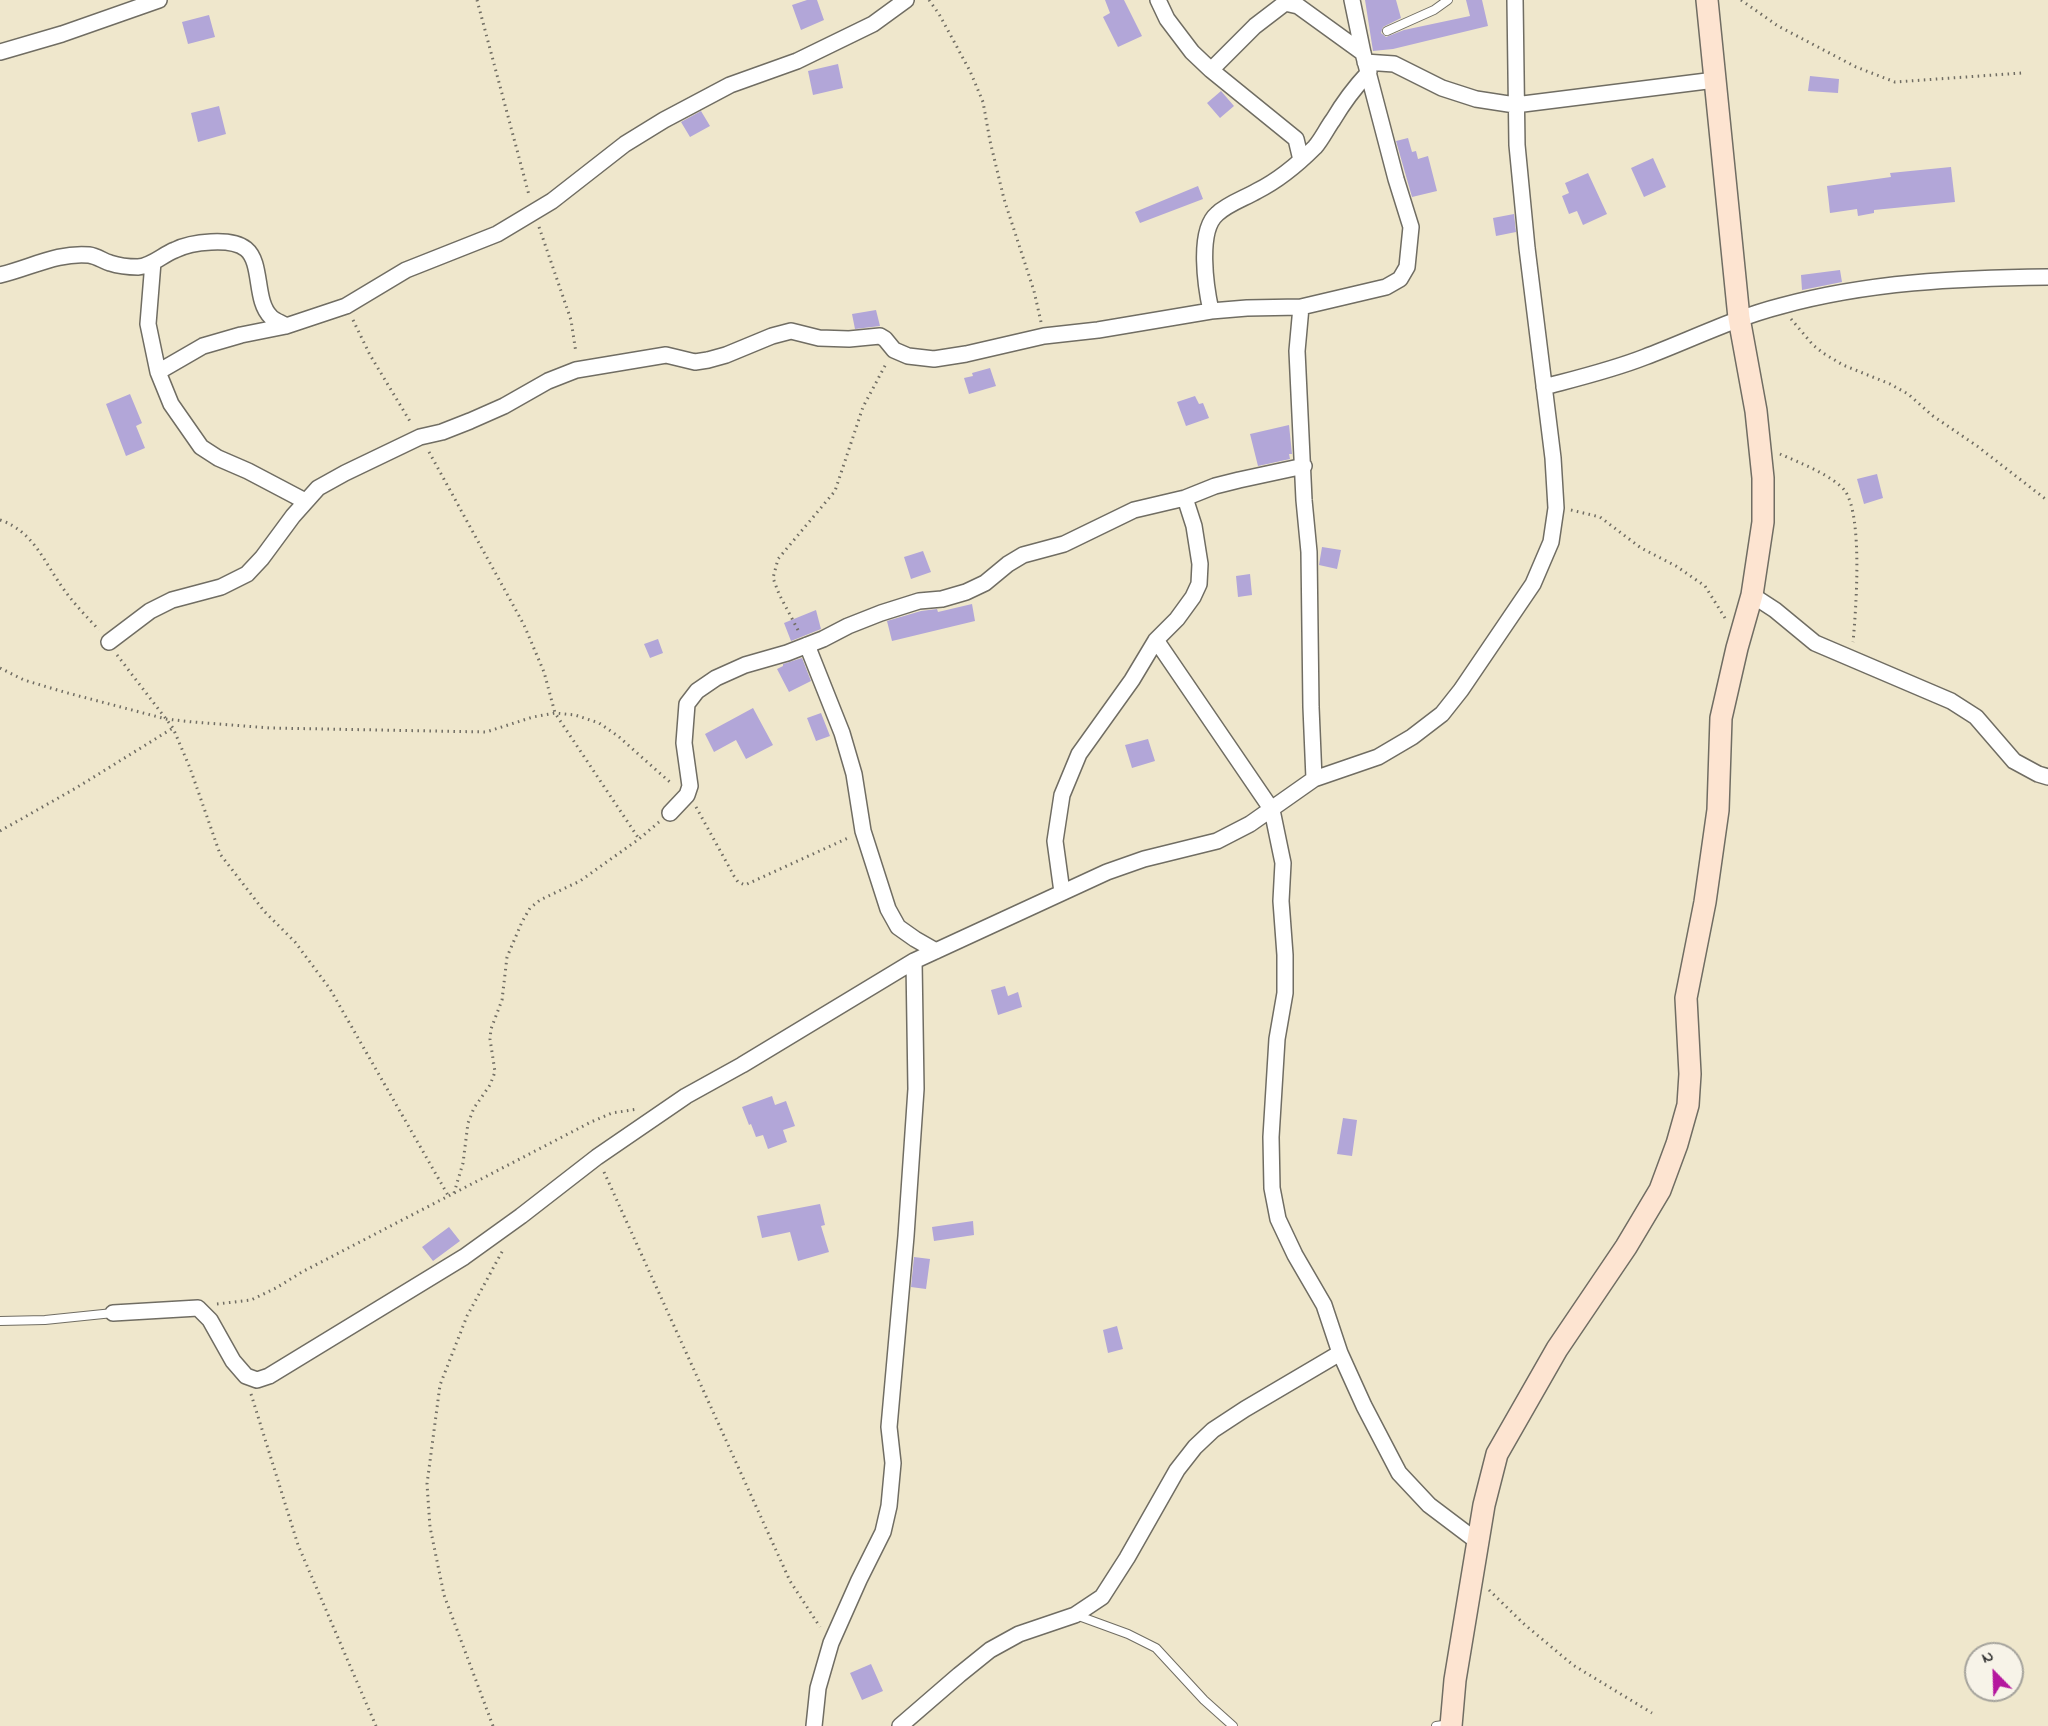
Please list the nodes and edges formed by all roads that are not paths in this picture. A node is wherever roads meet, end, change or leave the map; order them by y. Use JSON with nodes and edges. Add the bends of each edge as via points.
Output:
{"nodes":[{"id":1,"x":159,"y":0,"type":"edge"},
{"id":2,"x":906,"y":0,"type":"edge"},
{"id":3,"x":1158,"y":0,"type":"edge"},
{"id":4,"x":1352,"y":0,"type":"edge"},
{"id":5,"x":1448,"y":0,"type":"edge"},
{"id":6,"x":1515,"y":0,"type":"edge"},
{"id":7,"x":1707,"y":0,"type":"edge"},
{"id":8,"x":1387,"y":31,"type":"dead end"},
{"id":9,"x":0,"y":52,"type":"edge"},
{"id":10,"x":1366,"y":62,"type":"junction"},
{"id":11,"x":1211,"y":70,"type":"junction"},
{"id":12,"x":1715,"y":80,"type":"junction"},
{"id":13,"x":1515,"y":105,"type":"junction"},
{"id":14,"x":1301,"y":160,"type":"junction"},
{"id":15,"x":153,"y":262,"type":"junction"},
{"id":16,"x":0,"y":275,"type":"edge"},
{"id":17,"x":2048,"y":277,"type":"edge"},
{"id":18,"x":1301,"y":307,"type":"junction"},
{"id":19,"x":1211,"y":311,"type":"junction"},
{"id":20,"x":1739,"y":318,"type":"junction"},
{"id":21,"x":286,"y":326,"type":"junction"},
{"id":22,"x":158,"y":372,"type":"junction"},
{"id":23,"x":1544,"y":387,"type":"junction"},
{"id":24,"x":1304,"y":466,"type":"junction"},
{"id":25,"x":1185,"y":498,"type":"junction"},
{"id":26,"x":305,"y":501,"type":"junction"},
{"id":27,"x":1752,"y":595,"type":"junction"},
{"id":28,"x":1156,"y":640,"type":"junction"},
{"id":29,"x":109,"y":642,"type":"road end"},
{"id":30,"x":807,"y":645,"type":"junction"},
{"id":31,"x":2048,"y":777,"type":"edge"},
{"id":32,"x":1314,"y":779,"type":"junction"},
{"id":33,"x":1272,"y":810,"type":"junction"},
{"id":34,"x":670,"y":813,"type":"road end"},
{"id":35,"x":1062,"y":892,"type":"junction"},
{"id":36,"x":936,"y":951,"type":"junction"},
{"id":37,"x":914,"y":961,"type":"junction"},
{"id":38,"x":113,"y":1313,"type":"joint"},
{"id":39,"x":0,"y":1321,"type":"edge"},
{"id":40,"x":1340,"y":1353,"type":"junction"},
{"id":41,"x":1478,"y":1542,"type":"junction"},
{"id":42,"x":1076,"y":1615,"type":"junction"},
{"id":43,"x":1446,"y":1725,"type":"edge"},
{"id":44,"x":814,"y":1726,"type":"edge"},
{"id":45,"x":900,"y":1726,"type":"edge"},
{"id":46,"x":1233,"y":1726,"type":"edge"}],
"edges":[{"from":1,"to":9,"type":"street"},
{"from":2,"to":21,"type":"street","via":[[873,24],[797,61],[730,85],[664,120],[625,144],[534,213],[497,234],[406,270],[346,306]]},
{"from":3,"to":11,"type":"street","via":[[1180,39]]},
{"from":4,"to":10,"type":"street"},
{"from":5,"to":8,"type":"lane"},
{"from":6,"to":13,"type":"street"},
{"from":7,"to":12,"type":"street"},
{"from":10,"to":11,"type":"street","via":[[1298,6],[1285,3],[1255,26]]},
{"from":10,"to":13,"type":"street","via":[[1394,64],[1442,88],[1476,99]]},
{"from":10,"to":14,"type":"street","via":[[1317,145]]},
{"from":10,"to":18,"type":"street","via":[[1411,227],[1407,267],[1400,279],[1386,287]]},
{"from":11,"to":14,"type":"street","via":[[1296,139]]},
{"from":12,"to":13,"type":"street"},
{"from":12,"to":20,"type":"street"},
{"from":13,"to":23,"type":"street"},
{"from":14,"to":19,"type":"street","via":[[1261,190],[1216,214],[1209,227],[1204,262]]},
{"from":15,"to":16,"type":"street","via":[[140,267],[124,266],[92,255],[72,254]]},
{"from":15,"to":21,"type":"street","via":[[192,245],[237,244],[252,256],[264,306]]},
{"from":15,"to":22,"type":"street","via":[[148,324]]},
{"from":17,"to":20,"type":"street","via":[[1951,280],[1834,292]]},
{"from":18,"to":19,"type":"street"},
{"from":18,"to":24,"type":"street","via":[[1297,351]]},
{"from":19,"to":26,"type":"street","via":[[1044,336],[934,359],[908,356],[894,350],[880,336],[819,338],[791,331],[708,360],[695,362],[666,355],[576,370],[478,418],[420,437],[345,473],[318,488]]},
{"from":20,"to":23,"type":"street","via":[[1644,358]]},
{"from":20,"to":27,"type":"street","via":[[1756,411],[1763,478],[1763,522]]},
{"from":21,"to":22,"type":"street","via":[[202,346]]},
{"from":22,"to":26,"type":"street","via":[[171,404],[201,447]]},
{"from":23,"to":32,"type":"street","via":[[1556,508],[1551,542],[1533,584],[1442,714],[1378,757]]},
{"from":24,"to":25,"type":"street","via":[[1215,486]]},
{"from":24,"to":32,"type":"street"},
{"from":25,"to":28,"type":"street","via":[[1194,526],[1199,584],[1177,619]]},
{"from":25,"to":30,"type":"street","via":[[1134,510],[1064,544],[1023,555],[966,592],[881,613]]},
{"from":26,"to":29,"type":"street","via":[[247,574],[172,600],[150,611]]},
{"from":27,"to":31,"type":"street","via":[[1815,643],[1951,701],[1976,717],[2014,761]]},
{"from":27,"to":41,"type":"street","via":[[1721,718],[1712,858],[1686,998],[1688,1105],[1677,1144],[1660,1190],[1557,1349],[1497,1454]]},
{"from":28,"to":33,"type":"street"},
{"from":28,"to":35,"type":"street","via":[[1079,754],[1062,795],[1055,841]]},
{"from":30,"to":34,"type":"street","via":[[745,665],[697,691],[687,704],[684,725],[690,786]]},
{"from":30,"to":36,"type":"street","via":[[842,733],[854,774],[863,831],[888,909],[898,927]]},
{"from":32,"to":33,"type":"street"},
{"from":33,"to":35,"type":"street","via":[[1217,841],[1144,859]]},
{"from":33,"to":40,"type":"street","via":[[1283,863],[1285,993],[1276,1039],[1272,1188],[1278,1219],[1324,1305]]},
{"from":35,"to":36,"type":"street"},
{"from":36,"to":37,"type":"street"},
{"from":37,"to":38,"type":"street","via":[[686,1096],[597,1157],[521,1216],[403,1295],[269,1376],[257,1380],[246,1376],[198,1308]]},
{"from":37,"to":44,"type":"street","via":[[916,1089],[889,1417],[890,1506],[883,1532],[831,1643],[818,1688]]},
{"from":38,"to":39,"type":"lane"},
{"from":40,"to":41,"type":"street","via":[[1399,1473],[1429,1505]]},
{"from":40,"to":42,"type":"street","via":[[1237,1414],[1195,1447],[1102,1597]]},
{"from":41,"to":43,"type":"street"},
{"from":42,"to":45,"type":"street","via":[[1018,1634],[990,1650]]},
{"from":42,"to":46,"type":"lane","via":[[1156,1648]]}]}
